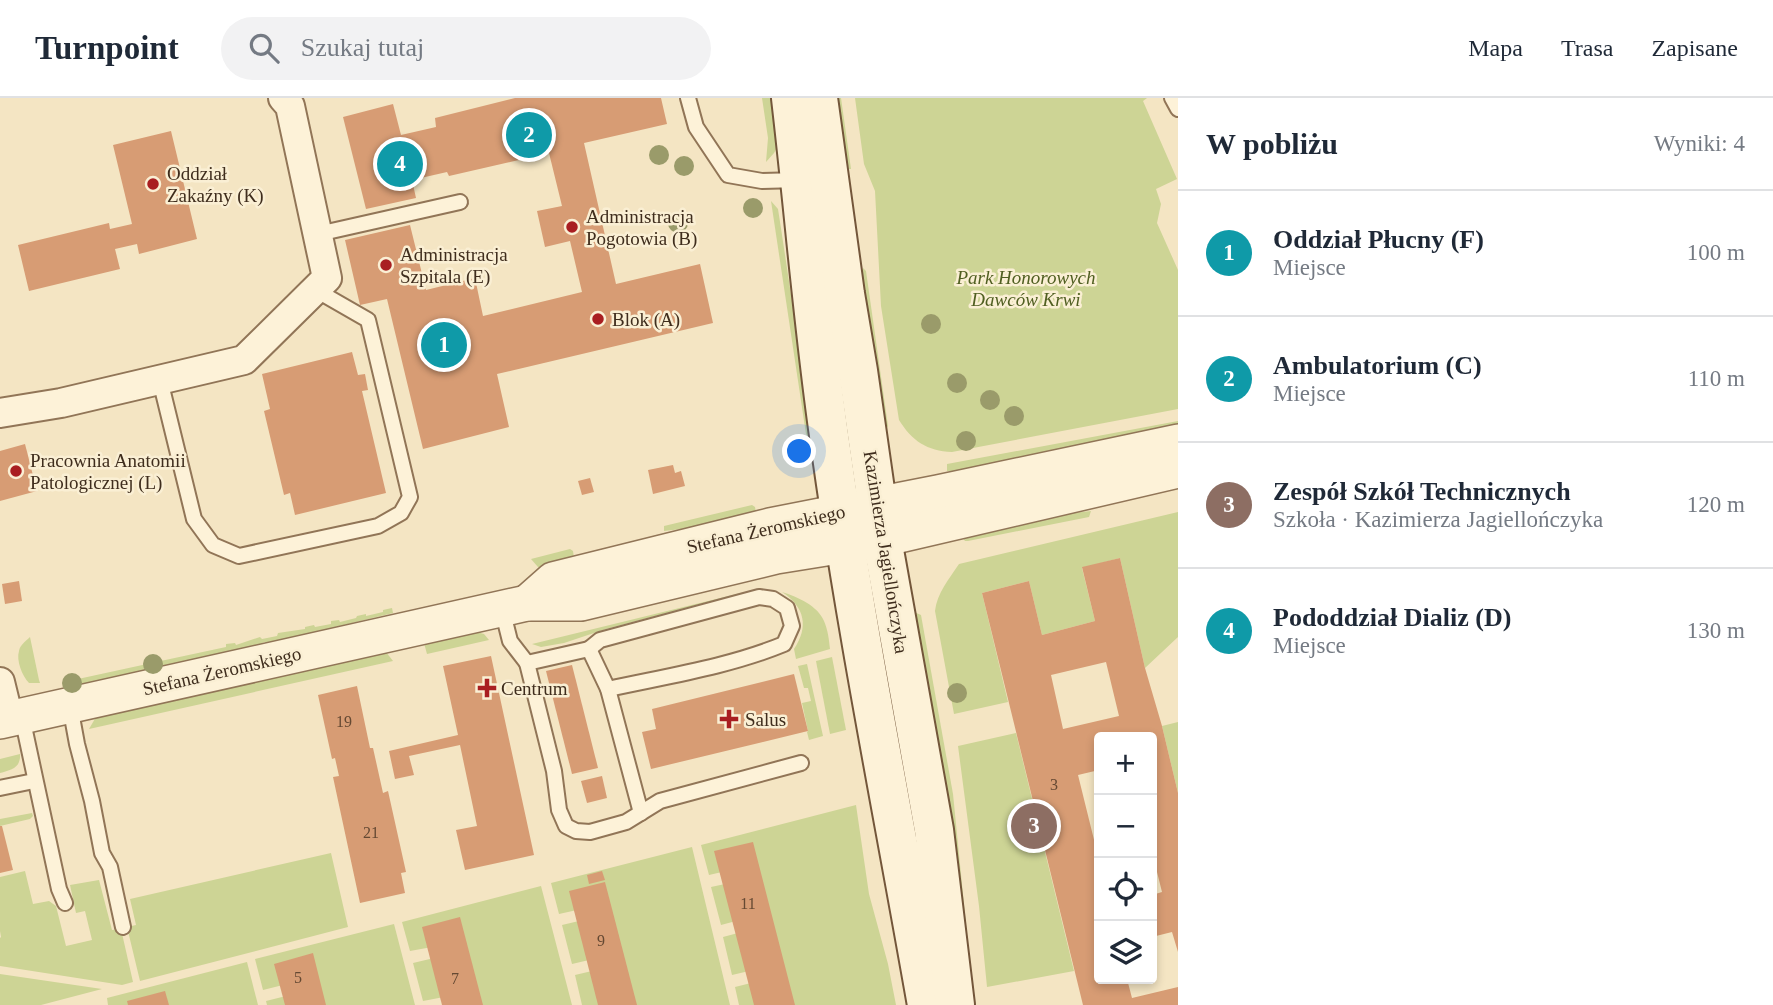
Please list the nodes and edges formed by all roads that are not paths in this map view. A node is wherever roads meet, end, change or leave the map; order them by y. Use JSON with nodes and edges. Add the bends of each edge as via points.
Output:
{"nodes":[{"id":1,"x":283,"y":98,"type":"edge"},
{"id":2,"x":688,"y":98,"type":"edge"},
{"id":3,"x":791,"y":98,"type":"edge"},
{"id":4,"x":818,"y":98,"type":"edge"},
{"id":5,"x":1172,"y":98,"type":"edge"},
{"id":6,"x":1178,"y":109,"type":"edge"},
{"id":7,"x":800,"y":180,"type":"junction"},
{"id":8,"x":460,"y":202,"type":"dead end"},
{"id":9,"x":318,"y":233,"type":"junction"},
{"id":10,"x":314,"y":289,"type":"junction"},
{"id":11,"x":160,"y":380,"type":"junction"},
{"id":12,"x":0,"y":413,"type":"edge"},
{"id":13,"x":1178,"y":442,"type":"edge"},
{"id":14,"x":1178,"y":470,"type":"edge"},
{"id":15,"x":861,"y":525,"type":"junction"},
{"id":16,"x":515,"y":606,"type":"junction"},
{"id":17,"x":589,"y":649,"type":"junction"},
{"id":18,"x":527,"y":663,"type":"junction"},
{"id":19,"x":0,"y":682,"type":"edge"},
{"id":20,"x":608,"y":690,"type":"junction"},
{"id":21,"x":70,"y":705,"type":"junction"},
{"id":22,"x":10,"y":719,"type":"edge"},
{"id":23,"x":801,"y":763,"type":"dead end"},
{"id":24,"x":34,"y":781,"type":"junction"},
{"id":25,"x":0,"y":788,"type":"edge"},
{"id":26,"x":641,"y":813,"type":"junction"},
{"id":27,"x":65,"y":903,"type":"dead end"},
{"id":28,"x":123,"y":927,"type":"dead end"},
{"id":29,"x":927,"y":1005,"type":"edge"},
{"id":30,"x":955,"y":1005,"type":"edge"}],
"edges":[{"from":1,"to":9,"type":"street","via":[[290,106]]},
{"from":2,"to":7,"type":"lane","via":[[696,127],[728,175],[762,181]]},
{"from":3,"to":7,"type":"main road","name":"Kazimierza Jagiellończyka"},
{"from":4,"to":15,"type":"main road","name":"Kazimierza Jagiellończyka","via":[[858,371]]},
{"from":5,"to":6,"type":"lane"},
{"from":7,"to":15,"type":"main road","name":"Kazimierza Jagiellończyka","via":[[820,362]]},
{"from":8,"to":9,"type":"lane"},
{"from":9,"to":10,"type":"street","via":[[327,278]]},
{"from":10,"to":11,"type":"street","via":[[244,360]]},
{"from":10,"to":11,"type":"lane","via":[[368,320],[411,497],[401,513],[378,526],[239,556],[213,545],[194,519]]},
{"from":11,"to":12,"type":"street"},
{"from":13,"to":15,"type":"street","name":"Stefana Żeromskiego"},
{"from":14,"to":15,"type":"street","name":"Stefana Żeromskiego"},
{"from":15,"to":16,"type":"street","name":"Stefana Żeromskiego","via":[[770,526],[552,580]]},
{"from":15,"to":29,"type":"main road","name":"Kazimierza Jagiellończyka"},
{"from":15,"to":30,"type":"main road","name":"Kazimierza Jagiellończyka","via":[[934,830]]},
{"from":16,"to":18,"type":"lane","via":[[510,641]]},
{"from":16,"to":21,"type":"street","name":"Stefana Żeromskiego"},
{"from":17,"to":18,"type":"lane"},
{"from":17,"to":20,"type":"lane"},
{"from":17,"to":20,"type":"lane","via":[[600,640],[759,597],[773,598],[787,608],[792,626],[784,644],[724,664]]},
{"from":18,"to":26,"type":"lane","via":[[566,825],[590,832]]},
{"from":19,"to":22,"type":"street"},
{"from":20,"to":26,"type":"lane"},
{"from":21,"to":22,"type":"street","name":"Stefana Żeromskiego"},
{"from":21,"to":28,"type":"lane"},
{"from":22,"to":24,"type":"lane"},
{"from":23,"to":26,"type":"lane","via":[[660,801]]},
{"from":24,"to":25,"type":"lane"},
{"from":24,"to":27,"type":"lane"}]}
